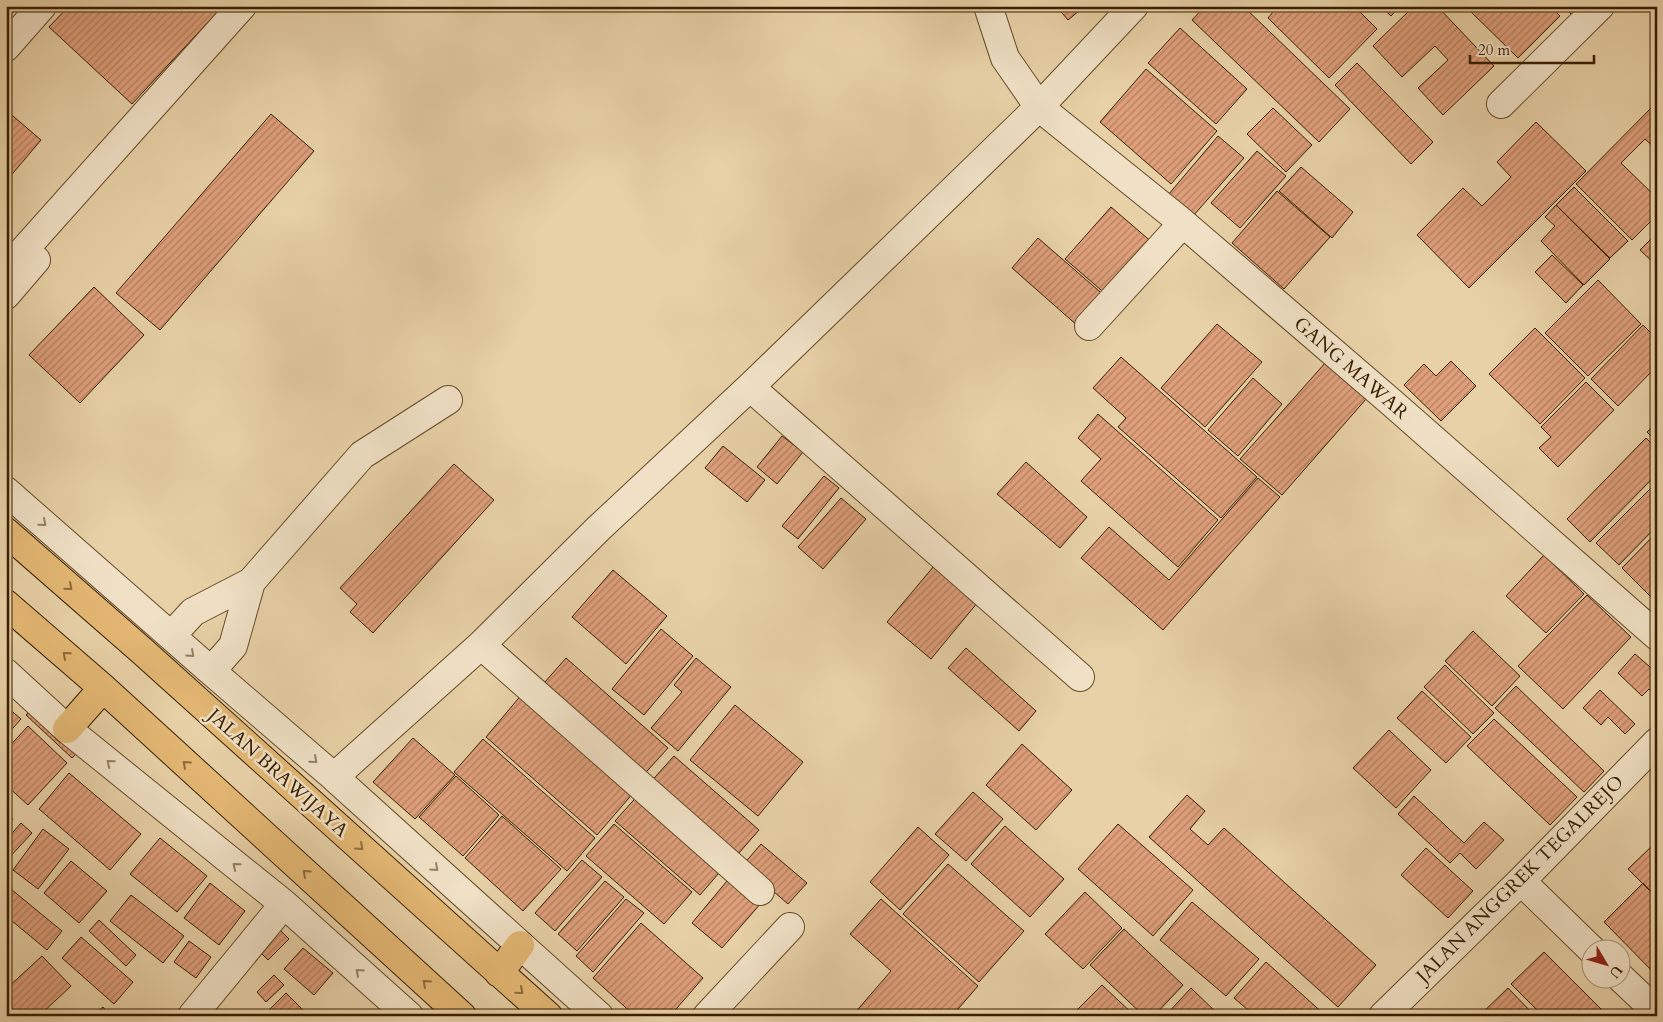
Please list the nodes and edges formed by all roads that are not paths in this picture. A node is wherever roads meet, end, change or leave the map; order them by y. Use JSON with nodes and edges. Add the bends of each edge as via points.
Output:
{"nodes":[{"id":1,"x":42,"y":6,"type":"edge"},
{"id":2,"x":242,"y":6,"type":"edge"},
{"id":3,"x":988,"y":6,"type":"edge"},
{"id":4,"x":1134,"y":6,"type":"edge"},
{"id":5,"x":1600,"y":6,"type":"edge"},
{"id":6,"x":6,"y":47,"type":"edge"},
{"id":7,"x":1501,"y":104,"type":"dead end"},
{"id":8,"x":1039,"y":107,"type":"junction"},
{"id":9,"x":1183,"y":223,"type":"junction"},
{"id":10,"x":44,"y":251,"type":"dead end"},
{"id":11,"x":6,"y":270,"type":"edge"},
{"id":12,"x":6,"y":295,"type":"edge"},
{"id":13,"x":1089,"y":326,"type":"dead end"},
{"id":14,"x":750,"y":387,"type":"junction"},
{"id":15,"x":448,"y":400,"type":"dead end"},
{"id":16,"x":6,"y":491,"type":"edge"},
{"id":17,"x":6,"y":532,"type":"edge"},
{"id":18,"x":251,"y":582,"type":"junction"},
{"id":19,"x":6,"y":604,"type":"edge"},
{"id":20,"x":171,"y":636,"type":"junction"},
{"id":21,"x":1657,"y":636,"type":"edge"},
{"id":22,"x":481,"y":645,"type":"junction"},
{"id":23,"x":211,"y":672,"type":"junction"},
{"id":24,"x":6,"y":673,"type":"edge"},
{"id":25,"x":1080,"y":677,"type":"dead end"},
{"id":26,"x":103,"y":688,"type":"junction"},
{"id":27,"x":67,"y":729,"type":"junction"},
{"id":28,"x":1657,"y":742,"type":"edge"},
{"id":29,"x":334,"y":777,"type":"junction"},
{"id":30,"x":1521,"y":881,"type":"junction"},
{"id":31,"x":760,"y":891,"type":"dead end"},
{"id":32,"x":284,"y":904,"type":"junction"},
{"id":33,"x":790,"y":927,"type":"dead end"},
{"id":34,"x":1582,"y":940,"type":"edge"},
{"id":35,"x":520,"y":945,"type":"junction"},
{"id":36,"x":499,"y":972,"type":"junction"},
{"id":37,"x":1630,"y":986,"type":"edge"},
{"id":38,"x":1657,"y":1012,"type":"edge"},
{"id":39,"x":192,"y":1016,"type":"edge"},
{"id":40,"x":409,"y":1016,"type":"edge"},
{"id":41,"x":462,"y":1016,"type":"edge"},
{"id":42,"x":548,"y":1016,"type":"edge"},
{"id":43,"x":599,"y":1016,"type":"edge"},
{"id":44,"x":707,"y":1016,"type":"edge"},
{"id":45,"x":1383,"y":1016,"type":"edge"}],
"edges":[{"from":1,"to":6,"type":"street"},
{"from":2,"to":11,"type":"street"},
{"from":3,"to":8,"type":"street","name":"GANG MAWAR","via":[[1005,58]]},
{"from":4,"to":8,"type":"street"},
{"from":5,"to":7,"type":"street"},
{"from":8,"to":9,"type":"street","name":"GANG MAWAR"},
{"from":8,"to":14,"type":"street"},
{"from":9,"to":13,"type":"street"},
{"from":9,"to":21,"type":"street","name":"GANG MAWAR"},
{"from":10,"to":12,"type":"street"},
{"from":14,"to":22,"type":"street","via":[[599,528]]},
{"from":14,"to":25,"type":"street"},
{"from":15,"to":18,"type":"street","via":[[362,455]]},
{"from":16,"to":20,"type":"street","one_way":true},
{"from":17,"to":36,"type":"highway","name":"JALAN BRAWIJAYA","one_way":true},
{"from":18,"to":20,"type":"street","via":[[193,612]]},
{"from":18,"to":23,"type":"street","via":[[233,646]]},
{"from":26,"to":19,"type":"highway","one_way":true},
{"from":20,"to":23,"type":"street","one_way":true},
{"from":22,"to":29,"type":"street"},
{"from":22,"to":31,"type":"street"},
{"from":23,"to":29,"type":"street","one_way":true},
{"from":24,"to":27,"type":"street"},
{"from":26,"to":27,"type":"highway"},
{"from":41,"to":26,"type":"highway","one_way":true},
{"from":32,"to":27,"type":"street","one_way":true},
{"from":28,"to":30,"type":"street","name":"JALAN ANGGREK TEGALREJO"},
{"from":29,"to":35,"type":"street","one_way":true},
{"from":30,"to":34,"type":"street"},
{"from":30,"to":45,"type":"street","name":"JALAN ANGGREK TEGALREJO"},
{"from":32,"to":39,"type":"street"},
{"from":40,"to":32,"type":"street","one_way":true},
{"from":33,"to":44,"type":"street"},
{"from":35,"to":36,"type":"highway"},
{"from":35,"to":43,"type":"street"},
{"from":36,"to":42,"type":"highway","name":"JALAN BRAWIJAYA","one_way":true},
{"from":37,"to":38,"type":"street"}]}
